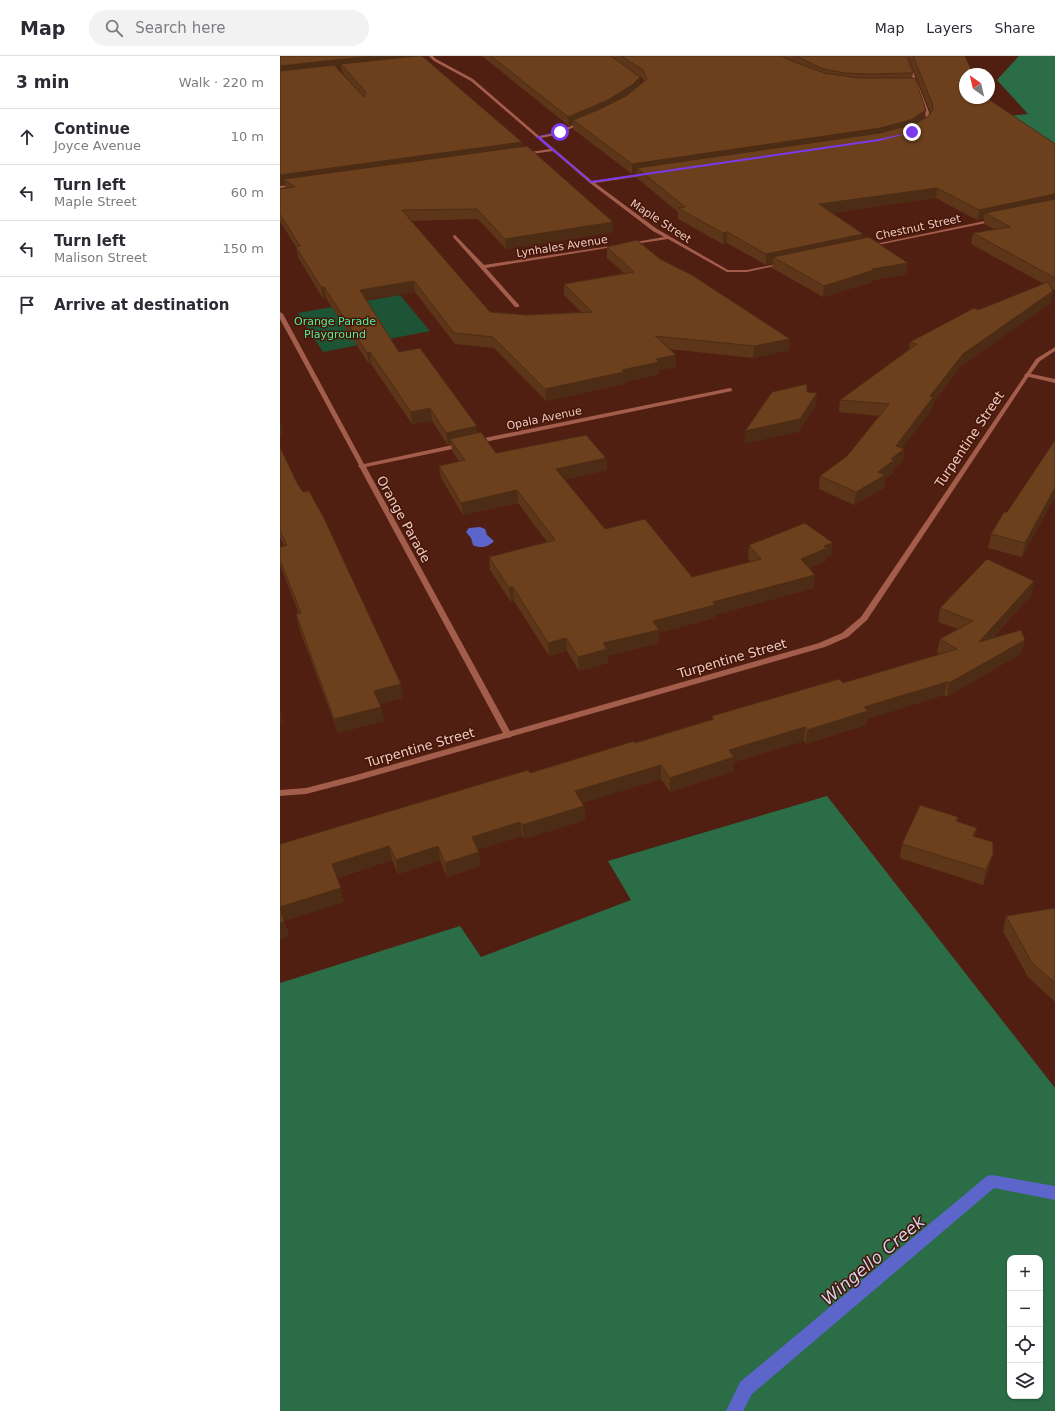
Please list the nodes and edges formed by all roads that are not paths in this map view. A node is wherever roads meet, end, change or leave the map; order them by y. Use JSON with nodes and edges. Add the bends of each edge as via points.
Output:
{"nodes":[{"id":1,"x":430,"y":56,"type":"edge"},
{"id":2,"x":905,"y":56,"type":"edge"},
{"id":3,"x":435,"y":60,"type":"junction"},
{"id":4,"x":427,"y":61,"type":"edge"},
{"id":5,"x":908,"y":84,"type":"edge"},
{"id":6,"x":915,"y":84,"type":"junction"},
{"id":7,"x":587,"y":120,"type":"edge"},
{"id":8,"x":917,"y":129,"type":"edge"},
{"id":9,"x":538,"y":137,"type":"junction"},
{"id":10,"x":553,"y":150,"type":"junction"},
{"id":11,"x":522,"y":154,"type":"edge"},
{"id":12,"x":653,"y":173,"type":"edge"},
{"id":13,"x":591,"y":182,"type":"junction"},
{"id":14,"x":303,"y":184,"type":"edge"},
{"id":15,"x":280,"y":187,"type":"edge"},
{"id":16,"x":1002,"y":218,"type":"edge"},
{"id":17,"x":455,"y":236,"type":"dead end"},
{"id":18,"x":667,"y":238,"type":"junction"},
{"id":19,"x":864,"y":247,"type":"edge"},
{"id":20,"x":788,"y":263,"type":"edge"},
{"id":21,"x":484,"y":267,"type":"junction"},
{"id":22,"x":517,"y":306,"type":"dead end"},
{"id":23,"x":280,"y":314,"type":"edge"},
{"id":24,"x":1055,"y":349,"type":"edge"},
{"id":25,"x":1027,"y":375,"type":"junction"},
{"id":26,"x":1055,"y":381,"type":"edge"},
{"id":27,"x":730,"y":390,"type":"dead end"},
{"id":28,"x":361,"y":466,"type":"junction"},
{"id":29,"x":508,"y":735,"type":"junction"},
{"id":30,"x":280,"y":794,"type":"edge"}],
"edges":[{"from":1,"to":3,"type":"street","name":"Maple Street"},
{"from":2,"to":6,"type":"street"},
{"from":3,"to":4,"type":"street"},
{"from":3,"to":9,"type":"street","name":"Maple Street","via":[[472,80]]},
{"from":5,"to":6,"type":"street"},
{"from":6,"to":8,"type":"street","via":[[928,119]]},
{"from":7,"to":9,"type":"street","via":[[555,134]]},
{"from":9,"to":10,"type":"street","name":"Maple Street"},
{"from":10,"to":11,"type":"street"},
{"from":10,"to":13,"type":"street","name":"Maple Street"},
{"from":12,"to":13,"type":"street"},
{"from":13,"to":18,"type":"street","name":"Maple Street"},
{"from":14,"to":15,"type":"street"},
{"from":16,"to":19,"type":"street","name":"Chestnut Street"},
{"from":17,"to":21,"type":"street"},
{"from":18,"to":20,"type":"street","name":"Maple Street","via":[[721,268],[737,272]]},
{"from":18,"to":21,"type":"street","name":"Lynhales Avenue"},
{"from":21,"to":22,"type":"street"},
{"from":23,"to":28,"type":"street","name":"Orange Parade"},
{"from":24,"to":25,"type":"street","name":"Turpentine Street","via":[[1038,360]]},
{"from":25,"to":26,"type":"street"},
{"from":25,"to":29,"type":"street","name":"Turpentine Street","via":[[864,618],[845,634],[822,645]]},
{"from":27,"to":28,"type":"street","name":"Opala Avenue"},
{"from":28,"to":29,"type":"street","name":"Orange Parade"},
{"from":29,"to":30,"type":"street","name":"Turpentine Street","via":[[306,791]]}]}
